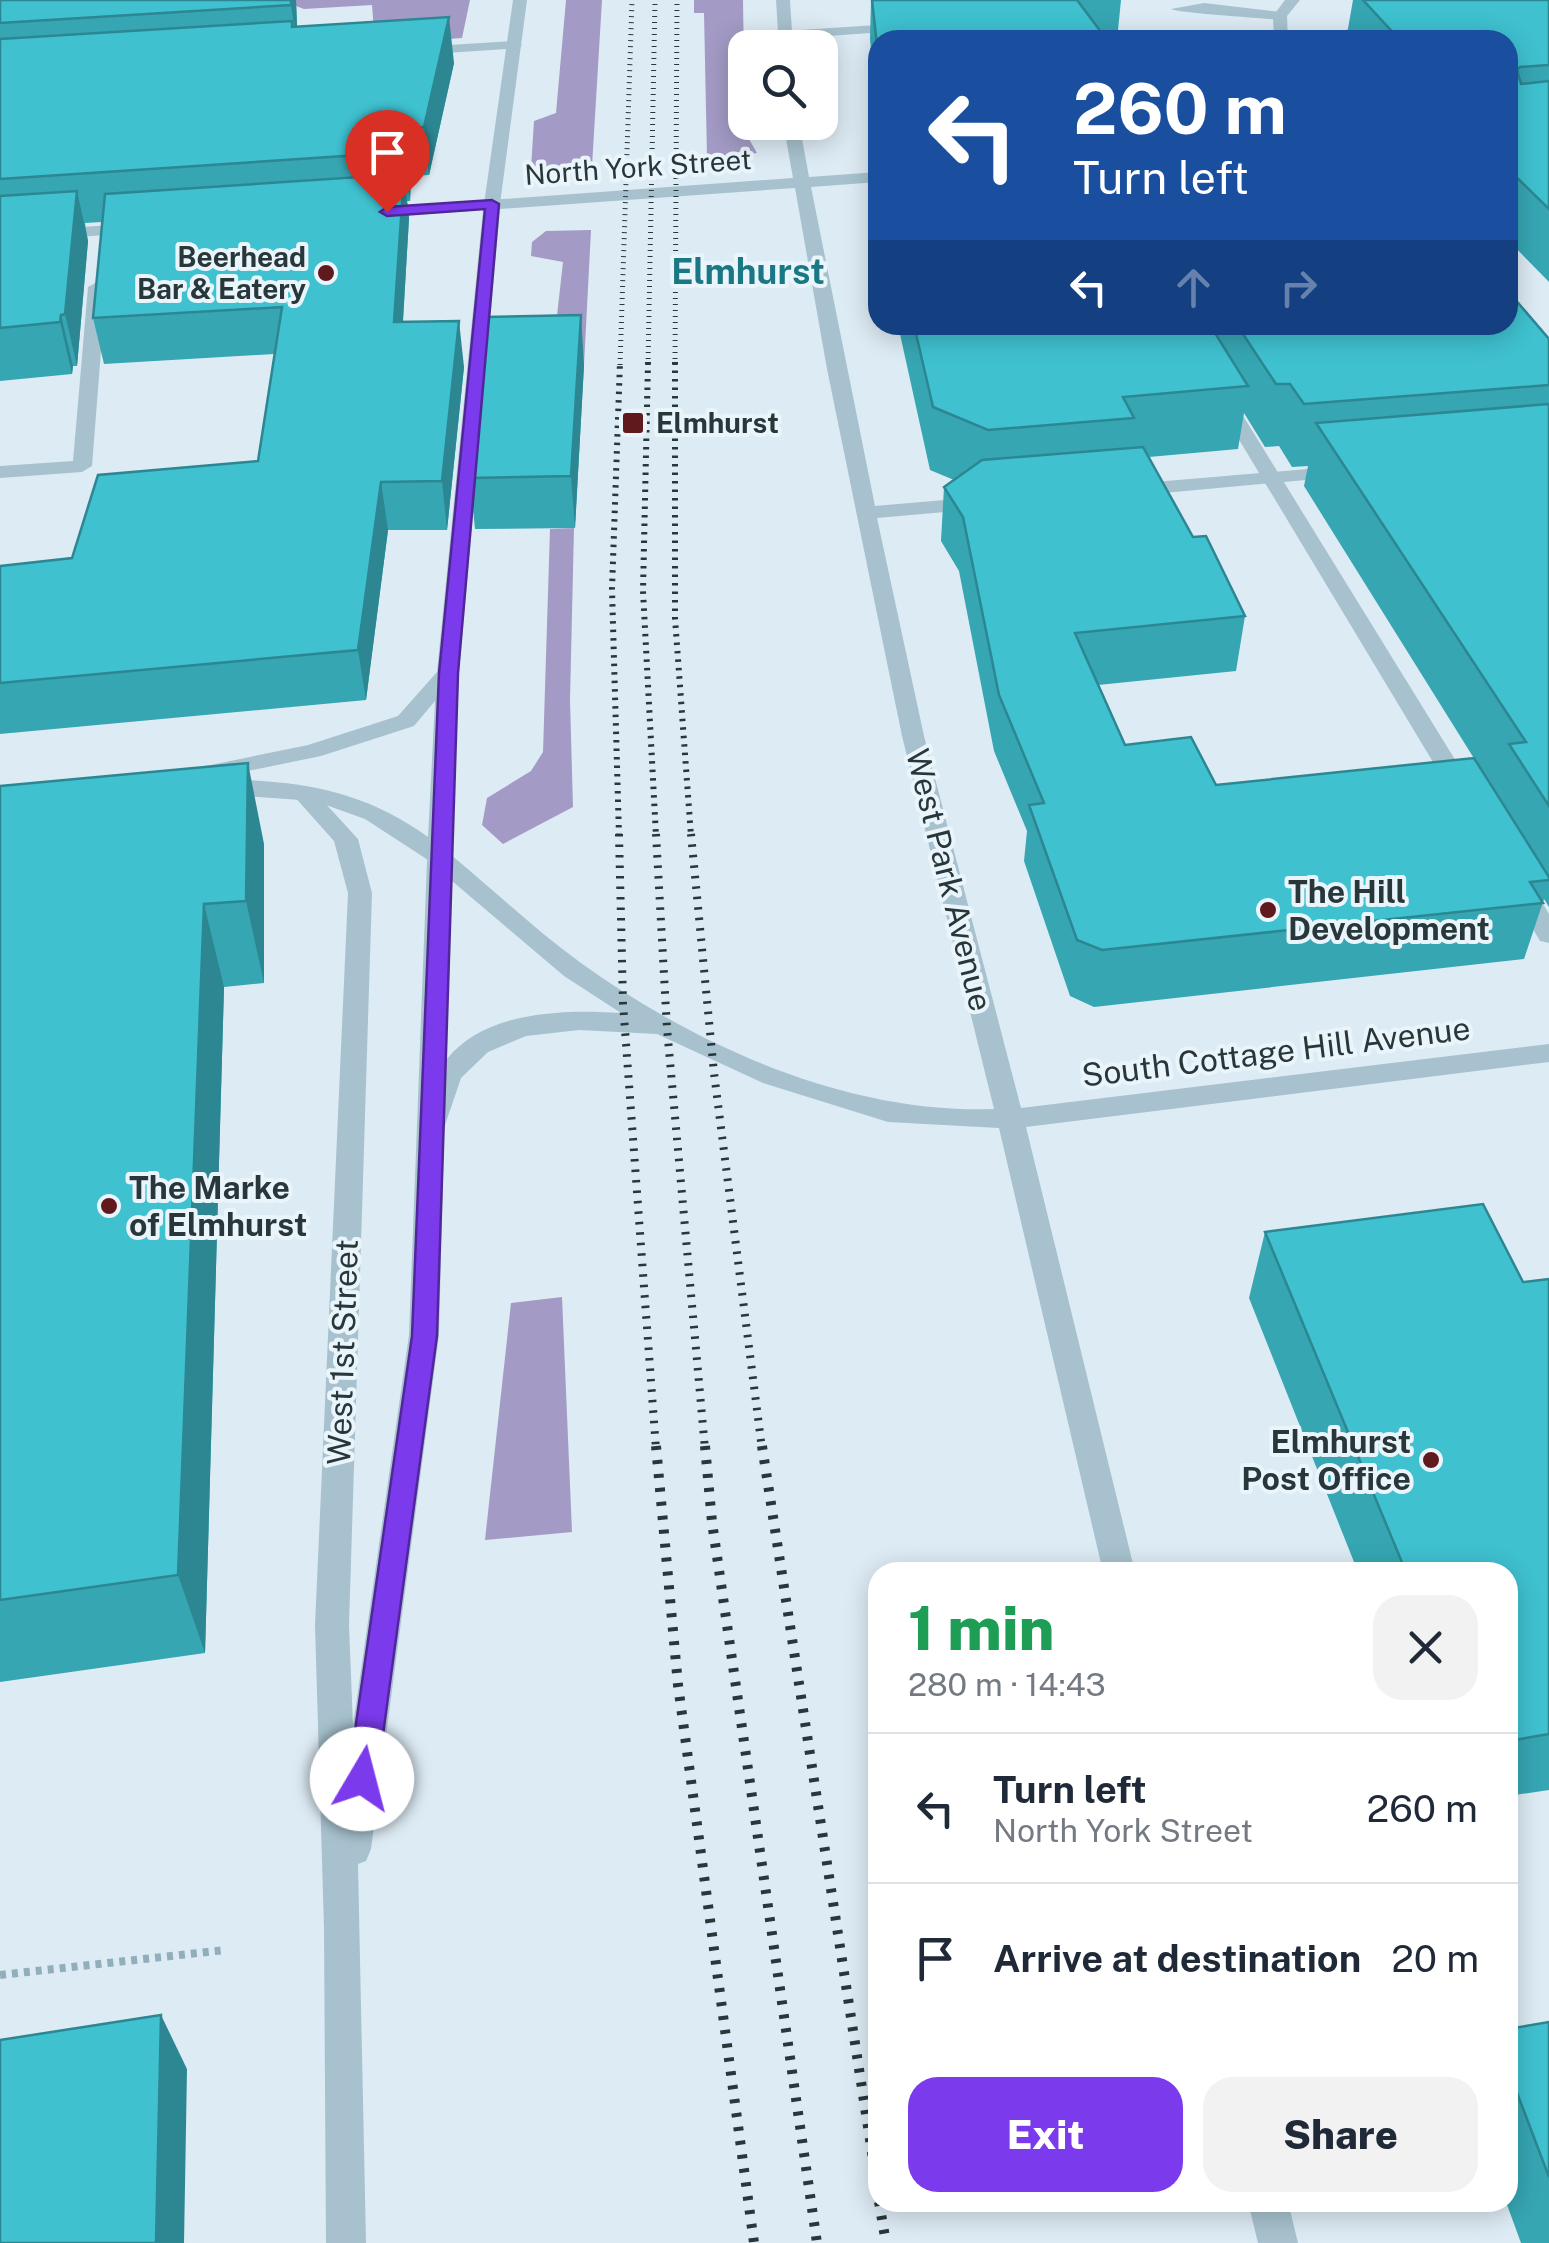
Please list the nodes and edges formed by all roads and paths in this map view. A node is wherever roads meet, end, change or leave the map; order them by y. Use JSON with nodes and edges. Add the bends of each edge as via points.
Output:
{"nodes":[{"id":1,"x":520,"y":0,"type":"edge"},
{"id":2,"x":782,"y":0,"type":"edge"},
{"id":3,"x":1293,"y":0,"type":"edge"},
{"id":4,"x":1178,"y":8,"type":"dead end"},
{"id":5,"x":1280,"y":16,"type":"junction"},
{"id":6,"x":918,"y":26,"type":"edge"},
{"id":7,"x":1368,"y":27,"type":"edge"},
{"id":8,"x":784,"y":30,"type":"edge"},
{"id":9,"x":883,"y":30,"type":"edge"},
{"id":10,"x":1281,"y":30,"type":"edge"},
{"id":11,"x":1354,"y":30,"type":"edge"},
{"id":12,"x":868,"y":32,"type":"edge"},
{"id":13,"x":838,"y":35,"type":"edge"},
{"id":14,"x":514,"y":45,"type":"junction"},
{"id":15,"x":392,"y":53,"type":"edge"},
{"id":16,"x":794,"y":140,"type":"edge"},
{"id":17,"x":868,"y":178,"type":"edge"},
{"id":18,"x":801,"y":183,"type":"junction"},
{"id":19,"x":492,"y":204,"type":"junction"},
{"id":20,"x":347,"y":214,"type":"edge"},
{"id":21,"x":158,"y":227,"type":"edge"},
{"id":22,"x":102,"y":231,"type":"junction"},
{"id":23,"x":0,"y":238,"type":"edge"},
{"id":24,"x":1217,"y":388,"type":"edge"},
{"id":25,"x":1372,"y":470,"type":"edge"},
{"id":26,"x":0,"y":472,"type":"edge"},
{"id":27,"x":1274,"y":478,"type":"junction"},
{"id":28,"x":1118,"y":491,"type":"edge"},
{"id":29,"x":1001,"y":501,"type":"edge"},
{"id":30,"x":866,"y":513,"type":"junction"},
{"id":31,"x":448,"y":673,"type":"junction"},
{"id":32,"x":305,"y":795,"type":"junction"},
{"id":33,"x":1470,"y":804,"type":"edge"},
{"id":34,"x":439,"y":861,"type":"junction"},
{"id":35,"x":1510,"y":870,"type":"edge"},
{"id":36,"x":1549,"y":935,"type":"edge"},
{"id":37,"x":667,"y":1028,"type":"junction"},
{"id":38,"x":1549,"y":1054,"type":"edge"},
{"id":39,"x":1011,"y":1121,"type":"junction"},
{"id":40,"x":431,"y":1130,"type":"junction"},
{"id":41,"x":1117,"y":1562,"type":"edge"},
{"id":42,"x":342,"y":1928,"type":"junction"},
{"id":43,"x":226,"y":1950,"type":"dead end"},
{"id":44,"x":0,"y":1975,"type":"edge"},
{"id":45,"x":1270,"y":2212,"type":"edge"},
{"id":46,"x":346,"y":2243,"type":"edge"},
{"id":47,"x":1278,"y":2243,"type":"edge"}],
"edges":[{"from":1,"to":14,"type":"street","name":"West 1st Street"},
{"from":2,"to":8,"type":"street"},
{"from":3,"to":5,"type":"street"},
{"from":4,"to":5,"type":"street"},
{"from":5,"to":10,"type":"street"},
{"from":6,"to":9,"type":"street"},
{"from":7,"to":11,"type":"path"},
{"from":12,"to":13,"type":"street"},
{"from":14,"to":15,"type":"street"},
{"from":14,"to":19,"type":"street","name":"West 1st Street"},
{"from":16,"to":18,"type":"street","name":"West Park Avenue"},
{"from":17,"to":18,"type":"street","name":"North York Street"},
{"from":18,"to":19,"type":"street","name":"North York Street"},
{"from":18,"to":30,"type":"street","name":"West Park Avenue"},
{"from":19,"to":20,"type":"street","name":"North York Street"},
{"from":19,"to":31,"type":"street","name":"West 1st Street"},
{"from":21,"to":22,"type":"street"},
{"from":22,"to":23,"type":"street"},
{"from":22,"to":26,"type":"street","via":[[82,466]]},
{"from":24,"to":27,"type":"street"},
{"from":25,"to":27,"type":"street"},
{"from":27,"to":28,"type":"street"},
{"from":27,"to":33,"type":"street"},
{"from":29,"to":30,"type":"street"},
{"from":30,"to":39,"type":"street","name":"West Park Avenue","via":[[912,736]]},
{"from":31,"to":32,"type":"street","name":"South Cottage Hill Avenue","via":[[406,721],[198,781]]},
{"from":31,"to":34,"type":"street","name":"West 1st Street"},
{"from":32,"to":34,"type":"street","name":"South Cottage Hill Avenue","via":[[341,800],[372,814]]},
{"from":32,"to":42,"type":"street","name":"West 1st Street","via":[[346,840],[360,893],[332,1625]]},
{"from":34,"to":37,"type":"street","name":"South Cottage Hill Avenue","via":[[571,968]]},
{"from":34,"to":40,"type":"street","name":"West 1st Street"},
{"from":35,"to":36,"type":"street"},
{"from":37,"to":39,"type":"street","name":"South Cottage Hill Avenue","via":[[711,1053],[846,1102]]},
{"from":37,"to":40,"type":"street","via":[[575,1020],[497,1036],[462,1058],[442,1087]]},
{"from":38,"to":39,"type":"street","name":"South Cottage Hill Avenue"},
{"from":39,"to":41,"type":"street","name":"West Park Avenue"},
{"from":40,"to":42,"type":"street","name":"West 1st Street","via":[[424,1336]]},
{"from":42,"to":46,"type":"street","name":"West 1st Street"},
{"from":43,"to":44,"type":"path"},
{"from":45,"to":47,"type":"street"}]}
